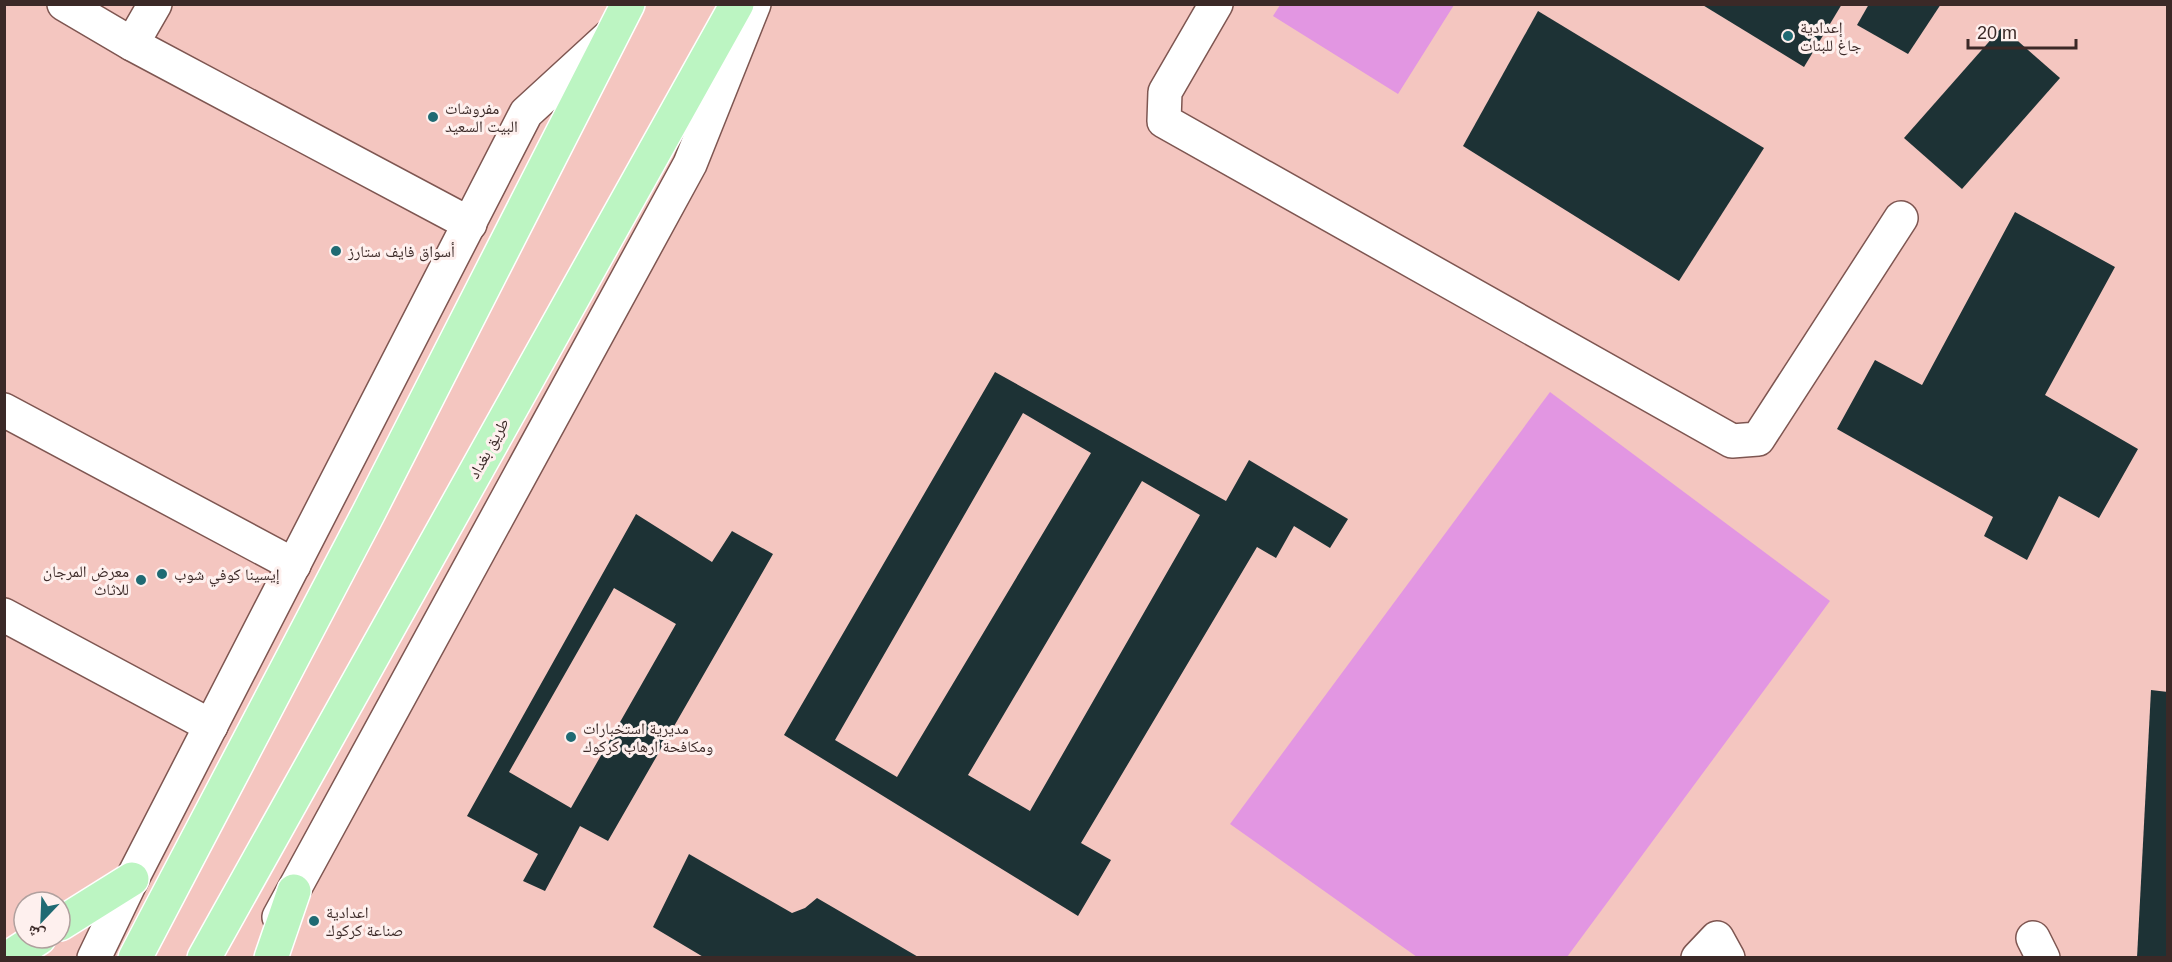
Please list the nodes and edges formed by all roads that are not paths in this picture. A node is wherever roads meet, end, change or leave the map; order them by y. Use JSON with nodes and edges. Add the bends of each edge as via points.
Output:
{"nodes":[{"id":1,"x":64,"y":4,"type":"edge"},
{"id":2,"x":155,"y":4,"type":"edge"},
{"id":3,"x":628,"y":4,"type":"edge"},
{"id":4,"x":737,"y":4,"type":"edge"},
{"id":5,"x":754,"y":4,"type":"edge"},
{"id":6,"x":1216,"y":4,"type":"edge"},
{"id":7,"x":612,"y":34,"type":"junction"},
{"id":8,"x":132,"y":44,"type":"junction"},
{"id":9,"x":1901,"y":218,"type":"dead end"},
{"id":10,"x":470,"y":224,"type":"junction"},
{"id":11,"x":4,"y":410,"type":"edge"},
{"id":12,"x":294,"y":565,"type":"junction"},
{"id":13,"x":4,"y":615,"type":"edge"},
{"id":14,"x":211,"y":726,"type":"junction"},
{"id":15,"x":132,"y":879,"type":"junction"},
{"id":16,"x":294,"y":891,"type":"junction"},
{"id":17,"x":72,"y":916,"type":"edge"},
{"id":18,"x":94,"y":957,"type":"edge"},
{"id":19,"x":135,"y":957,"type":"edge"},
{"id":20,"x":204,"y":957,"type":"edge"},
{"id":21,"x":255,"y":957,"type":"edge"},
{"id":22,"x":271,"y":957,"type":"edge"},
{"id":23,"x":1698,"y":957,"type":"edge"},
{"id":24,"x":1728,"y":957,"type":"edge"}],
"edges":[{"from":1,"to":8,"type":"street"},
{"from":2,"to":8,"type":"street"},
{"from":3,"to":7,"type":"main road"},
{"from":4,"to":20,"type":"main road","name":"طريق بغداد"},
{"from":5,"to":16,"type":"street","via":[[690,165]]},
{"from":6,"to":9,"type":"street","via":[[1166,92],[1164,121],[1732,441],[1758,439]]},
{"from":7,"to":10,"type":"street","via":[[526,113]]},
{"from":7,"to":19,"type":"main road","via":[[368,514]]},
{"from":8,"to":10,"type":"street"},
{"from":10,"to":12,"type":"street"},
{"from":11,"to":12,"type":"street"},
{"from":12,"to":14,"type":"street"},
{"from":13,"to":14,"type":"street"},
{"from":14,"to":15,"type":"street"},
{"from":15,"to":17,"type":"main road"},
{"from":15,"to":18,"type":"street"},
{"from":16,"to":21,"type":"street"},
{"from":16,"to":22,"type":"main road"},
{"from":23,"to":24,"type":"street","via":[[1717,938]]}]}
